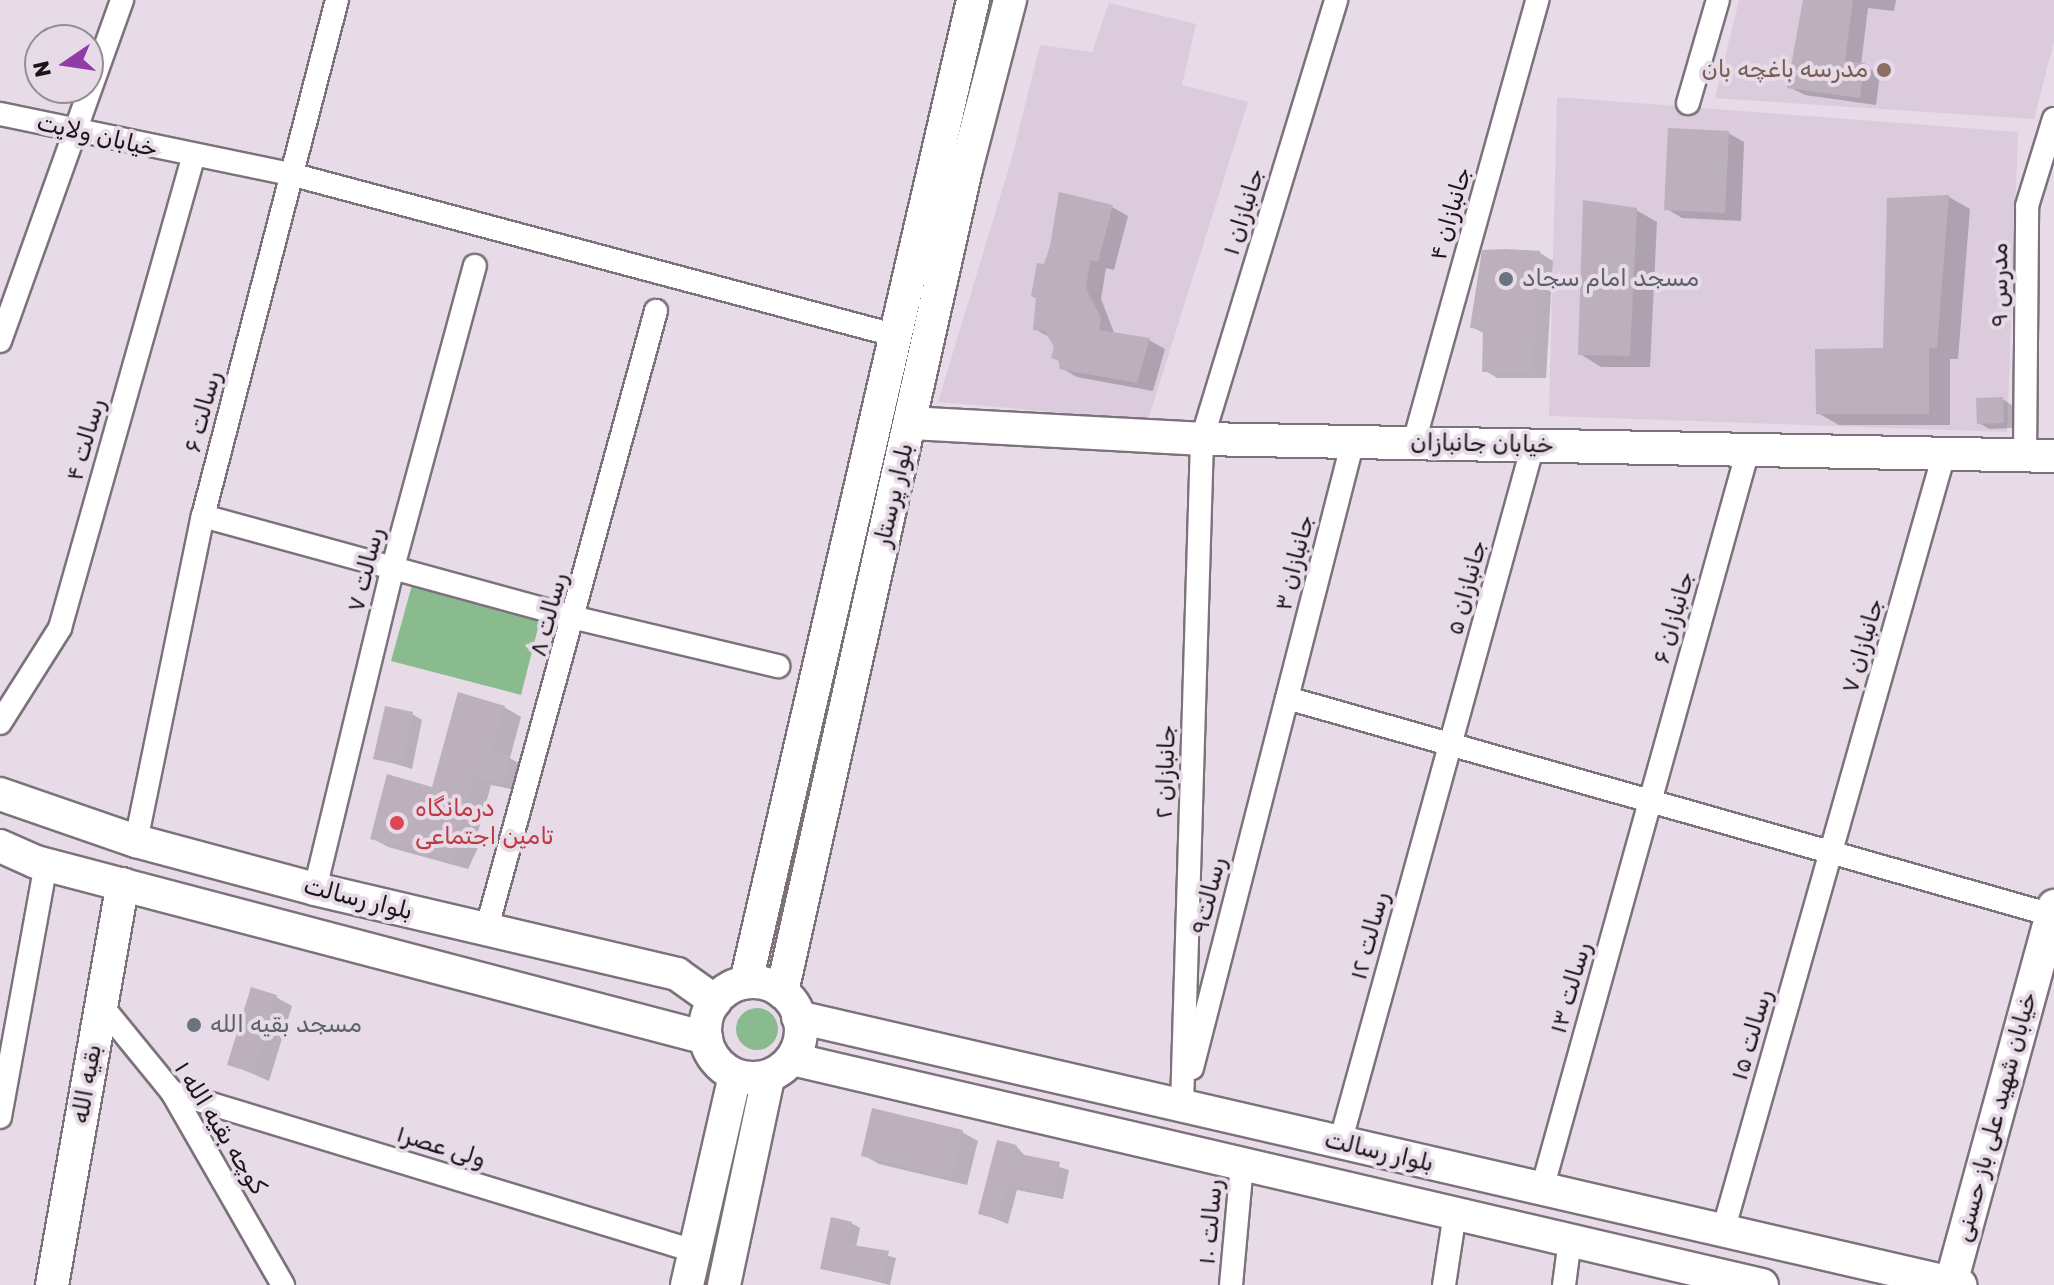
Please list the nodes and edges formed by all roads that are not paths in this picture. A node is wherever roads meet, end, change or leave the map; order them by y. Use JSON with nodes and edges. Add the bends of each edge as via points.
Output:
{"nodes":[{"id":1,"x":122,"y":0,"type":"edge"},
{"id":2,"x":337,"y":0,"type":"edge"},
{"id":3,"x":973,"y":0,"type":"edge"},
{"id":4,"x":1010,"y":0,"type":"edge"},
{"id":5,"x":1336,"y":0,"type":"edge"},
{"id":6,"x":1537,"y":0,"type":"edge"},
{"id":7,"x":1718,"y":0,"type":"edge"},
{"id":8,"x":1688,"y":103,"type":"dead end"},
{"id":9,"x":0,"y":114,"type":"edge"},
{"id":10,"x":2054,"y":119,"type":"edge"},
{"id":11,"x":76,"y":130,"type":"junction"},
{"id":12,"x":193,"y":158,"type":"junction"},
{"id":13,"x":294,"y":175,"type":"junction"},
{"id":14,"x":920,"y":229,"type":"junction"},
{"id":15,"x":948,"y":248,"type":"junction"},
{"id":16,"x":475,"y":266,"type":"dead end"},
{"id":17,"x":656,"y":311,"type":"dead end"},
{"id":18,"x":894,"y":335,"type":"junction"},
{"id":19,"x":0,"y":341,"type":"edge"},
{"id":20,"x":910,"y":423,"type":"junction"},
{"id":21,"x":1202,"y":439,"type":"junction"},
{"id":22,"x":1353,"y":441,"type":"junction"},
{"id":23,"x":1414,"y":442,"type":"junction"},
{"id":24,"x":1533,"y":445,"type":"junction"},
{"id":25,"x":1748,"y":450,"type":"junction"},
{"id":26,"x":1944,"y":454,"type":"junction"},
{"id":27,"x":2040,"y":456,"type":"edge"},
{"id":28,"x":203,"y":516,"type":"junction"},
{"id":29,"x":393,"y":567,"type":"junction"},
{"id":30,"x":576,"y":618,"type":"junction"},
{"id":31,"x":778,"y":666,"type":"dead end"},
{"id":32,"x":1287,"y":698,"type":"junction"},
{"id":33,"x":0,"y":723,"type":"edge"},
{"id":34,"x":1450,"y":744,"type":"junction"},
{"id":35,"x":0,"y":794,"type":"edge"},
{"id":36,"x":1650,"y":801,"type":"junction"},
{"id":37,"x":136,"y":841,"type":"junction"},
{"id":38,"x":0,"y":846,"type":"edge"},
{"id":39,"x":1831,"y":852,"type":"junction"},
{"id":40,"x":46,"y":865,"type":"junction"},
{"id":41,"x":123,"y":884,"type":"junction"},
{"id":42,"x":315,"y":889,"type":"junction"},
{"id":43,"x":2053,"y":910,"type":"edge"},
{"id":44,"x":486,"y":931,"type":"junction"},
{"id":45,"x":746,"y":982,"type":"junction"},
{"id":46,"x":715,"y":1001,"type":"junction"},
{"id":47,"x":790,"y":1004,"type":"junction"},
{"id":48,"x":101,"y":1005,"type":"junction"},
{"id":49,"x":706,"y":1038,"type":"junction"},
{"id":50,"x":780,"y":1068,"type":"junction"},
{"id":51,"x":735,"y":1076,"type":"junction"},
{"id":52,"x":172,"y":1092,"type":"junction"},
{"id":53,"x":1182,"y":1106,"type":"junction"},
{"id":54,"x":0,"y":1117,"type":"edge"},
{"id":55,"x":1340,"y":1143,"type":"junction"},
{"id":56,"x":1242,"y":1163,"type":"junction"},
{"id":57,"x":1542,"y":1189,"type":"junction"},
{"id":58,"x":1455,"y":1213,"type":"junction"},
{"id":59,"x":1723,"y":1231,"type":"junction"},
{"id":60,"x":1570,"y":1240,"type":"junction"},
{"id":61,"x":694,"y":1251,"type":"junction"},
{"id":62,"x":1712,"y":1279,"type":"edge"},
{"id":63,"x":1955,"y":1284,"type":"edge"},
{"id":64,"x":52,"y":1285,"type":"edge"},
{"id":65,"x":283,"y":1285,"type":"edge"},
{"id":66,"x":687,"y":1285,"type":"edge"},
{"id":67,"x":724,"y":1285,"type":"edge"},
{"id":68,"x":1231,"y":1285,"type":"edge"},
{"id":69,"x":1444,"y":1285,"type":"edge"},
{"id":70,"x":1564,"y":1285,"type":"edge"},
{"id":71,"x":1762,"y":1285,"type":"edge"}],
"edges":[{"from":1,"to":11,"type":"street"},
{"from":2,"to":13,"type":"street","name":"رسالت ۶"},
{"from":3,"to":14,"type":"main road","name":"بلوار پرستار"},
{"from":4,"to":15,"type":"main road","name":"بلوار پرستار"},
{"from":5,"to":21,"type":"street","name":"جانبازان ۱"},
{"from":6,"to":23,"type":"street","name":"جانبازان ۴"},
{"from":7,"to":8,"type":"street"},
{"from":9,"to":11,"type":"street","name":"خیابان ولایت"},
{"from":10,"to":27,"type":"street","name":"مدرس ۹","via":[[2027,206]]},
{"from":11,"to":12,"type":"street","name":"خیابان ولایت"},
{"from":11,"to":19,"type":"street"},
{"from":12,"to":13,"type":"street","name":"خیابان ولایت"},
{"from":12,"to":33,"type":"street","name":"رسالت ۴","via":[[60,628]]},
{"from":13,"to":18,"type":"street","name":"خیابان ولایت"},
{"from":13,"to":28,"type":"street","name":"رسالت ۶"},
{"from":14,"to":15,"type":"main road"},
{"from":14,"to":18,"type":"main road","name":"بلوار پرستار"},
{"from":15,"to":20,"type":"main road","name":"بلوار پرستار"},
{"from":16,"to":29,"type":"street","name":"رسالت ۷"},
{"from":17,"to":30,"type":"street","name":"رسالت ۸"},
{"from":18,"to":45,"type":"main road","name":"بلوار پرستار"},
{"from":20,"to":21,"type":"main road","name":"خیابان جانبازان"},
{"from":20,"to":47,"type":"main road","name":"بلوار پرستار"},
{"from":21,"to":22,"type":"main road","name":"خیابان جانبازان"},
{"from":21,"to":53,"type":"street","name":"جانبازان ۲"},
{"from":22,"to":23,"type":"main road","name":"خیابان جانبازان"},
{"from":22,"to":32,"type":"street","name":"جانبازان ۳"},
{"from":23,"to":24,"type":"main road","name":"خیابان جانبازان"},
{"from":24,"to":25,"type":"main road","name":"خیابان جانبازان"},
{"from":24,"to":34,"type":"street","name":"جانبازان ۵"},
{"from":25,"to":26,"type":"main road","name":"خیابان جانبازان"},
{"from":25,"to":36,"type":"street","name":"جانبازان ۶"},
{"from":26,"to":27,"type":"main road","name":"خیابان جانبازان"},
{"from":26,"to":39,"type":"street","name":"جانبازان ۷"},
{"from":28,"to":29,"type":"street"},
{"from":28,"to":37,"type":"street","name":"رسالت ۶"},
{"from":29,"to":30,"type":"street"},
{"from":29,"to":42,"type":"street","name":"رسالت ۷"},
{"from":30,"to":31,"type":"street"},
{"from":30,"to":44,"type":"street","name":"رسالت ۸"},
{"from":32,"to":34,"type":"street"},
{"from":32,"to":53,"type":"street","name":"رسالت۹"},
{"from":34,"to":36,"type":"street"},
{"from":34,"to":55,"type":"street","name":"رسالت ۱۲"},
{"from":35,"to":37,"type":"main road","name":"بلوار رسالت"},
{"from":36,"to":39,"type":"street"},
{"from":36,"to":57,"type":"street","name":"رسالت ۱۳"},
{"from":37,"to":42,"type":"main road","name":"بلوار رسالت"},
{"from":38,"to":40,"type":"main road","name":"بلوار رسالت"},
{"from":39,"to":43,"type":"street"},
{"from":39,"to":59,"type":"street","name":"رسالت ۱۵"},
{"from":40,"to":41,"type":"main road","name":"بلوار رسالت"},
{"from":40,"to":54,"type":"street"},
{"from":41,"to":48,"type":"main road","name":"بقیه الله"},
{"from":41,"to":49,"type":"main road","name":"بلوار رسالت"},
{"from":42,"to":44,"type":"main road","name":"بلوار رسالت"},
{"from":43,"to":63,"type":"main road","name":"خیابان شهید علی باز حسنی"},
{"from":44,"to":46,"type":"main road","name":"بلوار رسالت","via":[[677,974]]},
{"from":45,"to":46,"type":"main road"},
{"from":45,"to":47,"type":"main road"},
{"from":46,"to":49,"type":"main road"},
{"from":47,"to":50,"type":"main road","via":[[800,1042]]},
{"from":47,"to":53,"type":"main road","name":"بلوار رسالت"},
{"from":48,"to":52,"type":"street","name":"کوچه بقیه الله ۱"},
{"from":48,"to":64,"type":"main road","name":"بقیه الله"},
{"from":49,"to":51,"type":"main road","via":[[712,1055]]},
{"from":50,"to":51,"type":"main road"},
{"from":50,"to":56,"type":"main road","name":"بلوار رسالت"},
{"from":50,"to":67,"type":"main road"},
{"from":51,"to":61,"type":"main road"},
{"from":52,"to":61,"type":"street","name":"ولی عصر۱"},
{"from":52,"to":65,"type":"street","name":"کوچه بقیه الله ۱"},
{"from":53,"to":55,"type":"main road","name":"بلوار رسالت"},
{"from":55,"to":57,"type":"main road","name":"بلوار رسالت"},
{"from":56,"to":58,"type":"main road","name":"بلوار رسالت"},
{"from":56,"to":68,"type":"street","name":"رسالت ۱۰"},
{"from":57,"to":59,"type":"main road","name":"بلوار رسالت"},
{"from":58,"to":60,"type":"main road","name":"بلوار رسالت"},
{"from":58,"to":69,"type":"street"},
{"from":59,"to":62,"type":"main road"},
{"from":59,"to":63,"type":"main road","name":"بلوار رسالت"},
{"from":60,"to":62,"type":"main road","name":"بلوار رسالت"},
{"from":60,"to":70,"type":"street"},
{"from":61,"to":66,"type":"main road"},
{"from":62,"to":71,"type":"main road","name":"بلوار رسالت"}]}
